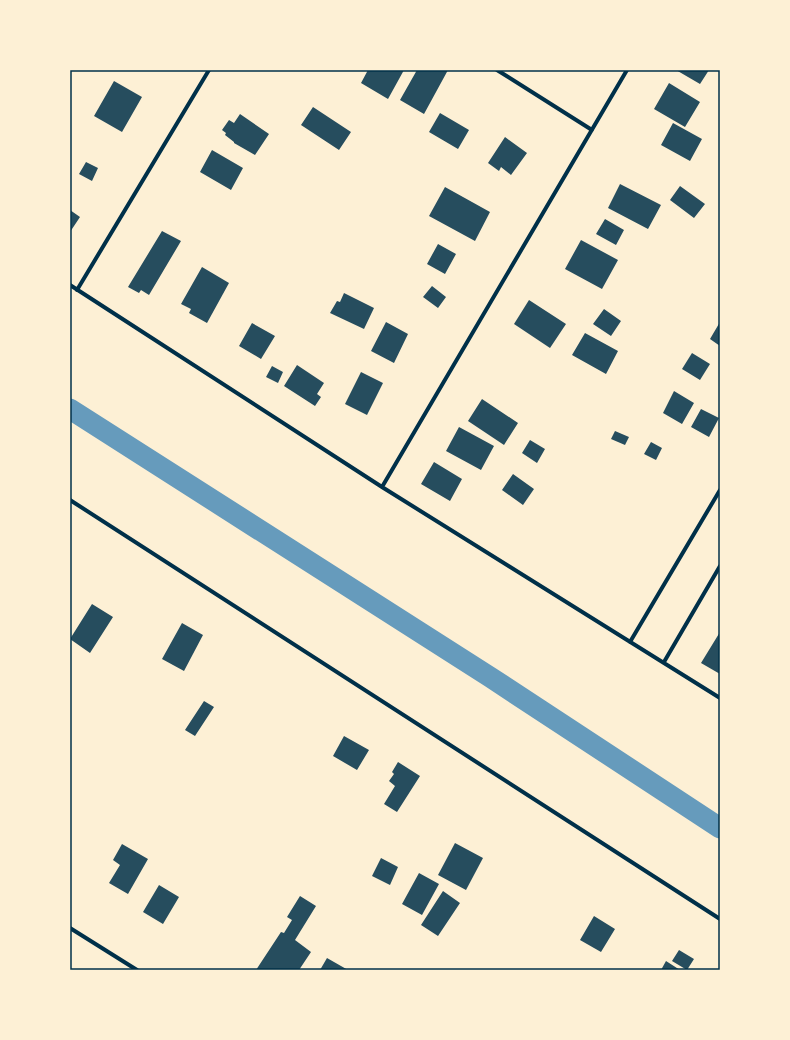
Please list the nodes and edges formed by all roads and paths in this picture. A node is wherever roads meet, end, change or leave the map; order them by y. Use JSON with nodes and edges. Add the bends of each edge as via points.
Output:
{"nodes":[{"id":1,"x":209,"y":70,"type":"edge"},
{"id":2,"x":497,"y":70,"type":"edge"},
{"id":3,"x":628,"y":70,"type":"edge"},
{"id":4,"x":592,"y":130,"type":"junction"},
{"id":5,"x":70,"y":285,"type":"edge"},
{"id":6,"x":78,"y":290,"type":"junction"},
{"id":7,"x":382,"y":487,"type":"junction"},
{"id":8,"x":720,"y":490,"type":"edge"},
{"id":9,"x":70,"y":500,"type":"edge"},
{"id":10,"x":720,"y":566,"type":"edge"},
{"id":11,"x":630,"y":642,"type":"junction"},
{"id":12,"x":664,"y":662,"type":"junction"},
{"id":13,"x":720,"y":698,"type":"edge"},
{"id":14,"x":720,"y":919,"type":"edge"},
{"id":15,"x":70,"y":928,"type":"edge"},
{"id":16,"x":137,"y":970,"type":"edge"}],
"edges":[{"from":1,"to":6,"type":"street"},
{"from":2,"to":4,"type":"street"},
{"from":3,"to":4,"type":"street"},
{"from":4,"to":7,"type":"street"},
{"from":5,"to":6,"type":"street"},
{"from":6,"to":7,"type":"street"},
{"from":7,"to":11,"type":"street"},
{"from":8,"to":11,"type":"street"},
{"from":9,"to":14,"type":"street"},
{"from":10,"to":12,"type":"street"},
{"from":11,"to":12,"type":"street"},
{"from":12,"to":13,"type":"street"},
{"from":15,"to":16,"type":"street"}]}
